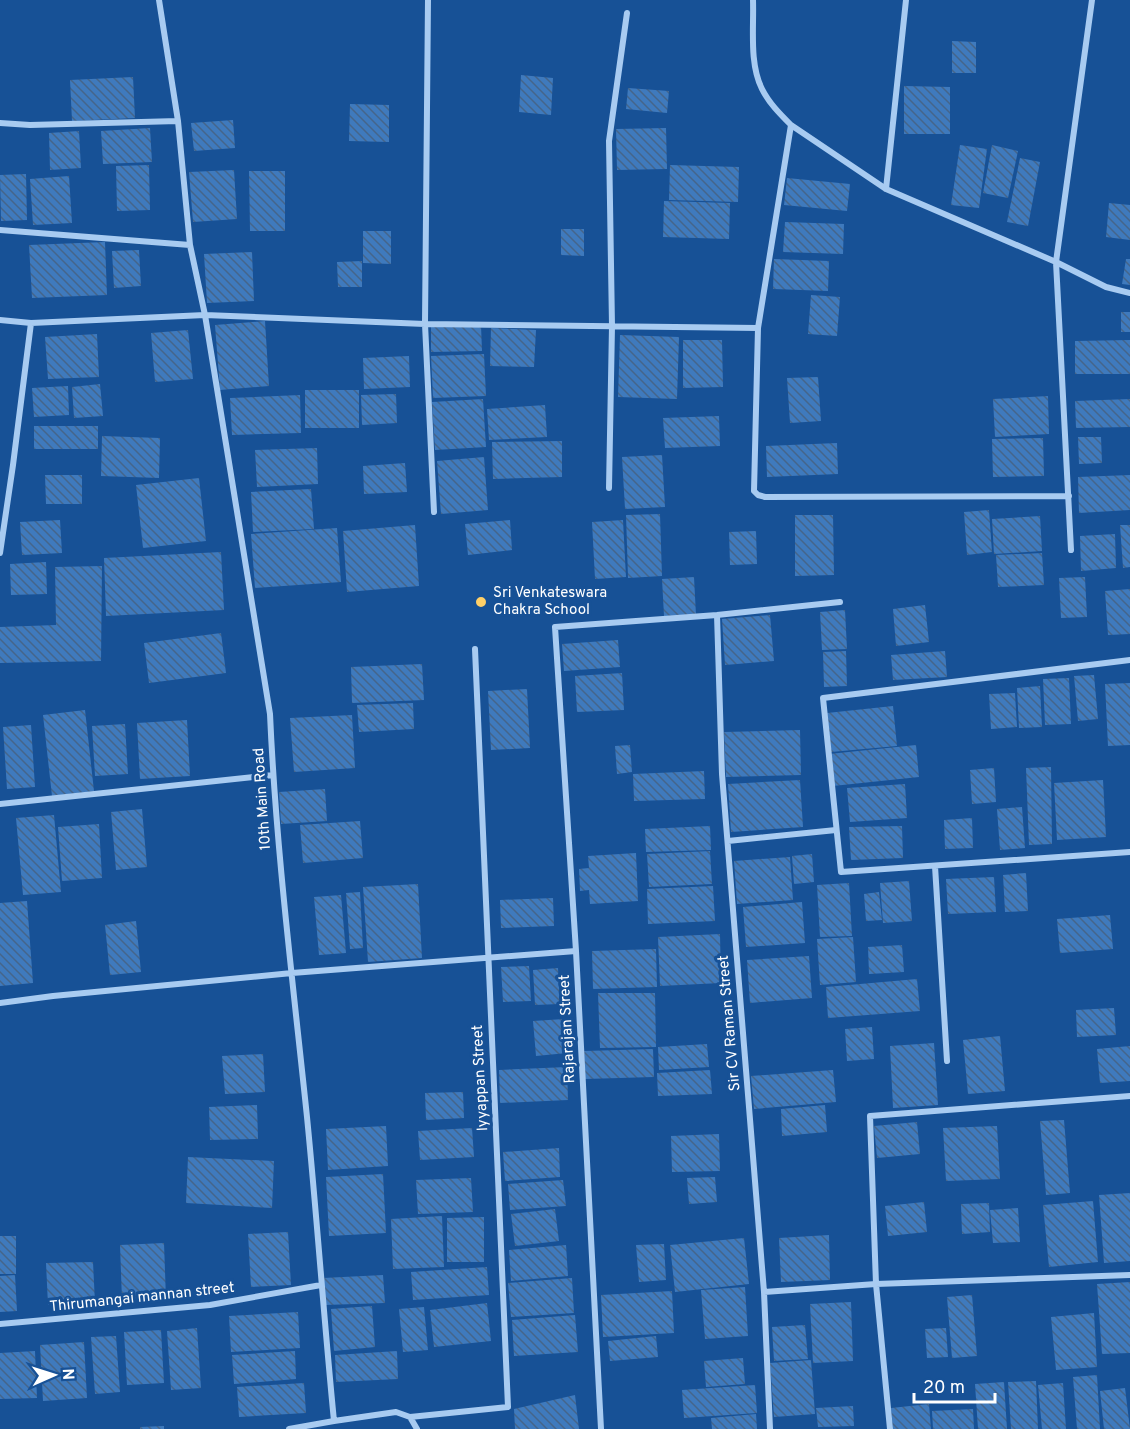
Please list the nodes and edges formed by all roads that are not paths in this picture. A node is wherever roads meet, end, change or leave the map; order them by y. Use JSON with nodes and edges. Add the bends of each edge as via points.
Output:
{"nodes":[{"id":1,"x":159,"y":0,"type":"edge"},
{"id":2,"x":428,"y":0,"type":"edge"},
{"id":3,"x":753,"y":0,"type":"edge"},
{"id":4,"x":906,"y":0,"type":"edge"},
{"id":5,"x":1092,"y":0,"type":"edge"},
{"id":6,"x":627,"y":14,"type":"dead end"},
{"id":7,"x":178,"y":121,"type":"junction"},
{"id":8,"x":0,"y":123,"type":"edge"},
{"id":9,"x":791,"y":125,"type":"junction"},
{"id":10,"x":886,"y":189,"type":"junction"},
{"id":11,"x":0,"y":230,"type":"edge"},
{"id":12,"x":190,"y":244,"type":"junction"},
{"id":13,"x":1056,"y":262,"type":"junction"},
{"id":14,"x":1130,"y":293,"type":"edge"},
{"id":15,"x":205,"y":315,"type":"junction"},
{"id":16,"x":0,"y":321,"type":"edge"},
{"id":17,"x":31,"y":323,"type":"junction"},
{"id":18,"x":425,"y":324,"type":"junction"},
{"id":19,"x":612,"y":326,"type":"junction"},
{"id":20,"x":758,"y":328,"type":"junction"},
{"id":21,"x":609,"y":488,"type":"dead end"},
{"id":22,"x":1069,"y":496,"type":"junction"},
{"id":23,"x":434,"y":512,"type":"dead end"},
{"id":24,"x":1071,"y":550,"type":"dead end"},
{"id":25,"x":0,"y":554,"type":"edge"},
{"id":26,"x":840,"y":602,"type":"dead end"},
{"id":27,"x":717,"y":615,"type":"junction"},
{"id":28,"x":475,"y":649,"type":"dead end"},
{"id":29,"x":1130,"y":660,"type":"edge"},
{"id":30,"x":273,"y":775,"type":"junction"},
{"id":31,"x":0,"y":804,"type":"edge"},
{"id":32,"x":836,"y":830,"type":"junction"},
{"id":33,"x":728,"y":841,"type":"junction"},
{"id":34,"x":1130,"y":852,"type":"edge"},
{"id":35,"x":935,"y":866,"type":"junction"},
{"id":36,"x":576,"y":951,"type":"junction"},
{"id":37,"x":488,"y":957,"type":"junction"},
{"id":38,"x":292,"y":973,"type":"junction"},
{"id":39,"x":0,"y":1004,"type":"edge"},
{"id":40,"x":947,"y":1061,"type":"dead end"},
{"id":41,"x":1130,"y":1096,"type":"edge"},
{"id":42,"x":1130,"y":1275,"type":"edge"},
{"id":43,"x":876,"y":1284,"type":"junction"},
{"id":44,"x":321,"y":1285,"type":"junction"},
{"id":45,"x":764,"y":1292,"type":"junction"},
{"id":46,"x":0,"y":1324,"type":"edge"},
{"id":47,"x":410,"y":1417,"type":"junction"},
{"id":48,"x":334,"y":1421,"type":"junction"},
{"id":49,"x":289,"y":1429,"type":"edge"},
{"id":50,"x":417,"y":1429,"type":"edge"},
{"id":51,"x":601,"y":1429,"type":"edge"},
{"id":52,"x":770,"y":1429,"type":"edge"},
{"id":53,"x":890,"y":1429,"type":"edge"}],
"edges":[{"from":1,"to":7,"type":"street","name":"10th Main Road"},
{"from":2,"to":18,"type":"street"},
{"from":3,"to":9,"type":"street","via":[[754,59],[761,88]]},
{"from":4,"to":10,"type":"street"},
{"from":5,"to":13,"type":"street"},
{"from":6,"to":19,"type":"street","via":[[609,141]]},
{"from":7,"to":8,"type":"street"},
{"from":7,"to":12,"type":"street","name":"10th Main Road"},
{"from":9,"to":10,"type":"street"},
{"from":9,"to":20,"type":"street"},
{"from":10,"to":13,"type":"street"},
{"from":11,"to":12,"type":"street"},
{"from":12,"to":15,"type":"street","name":"10th Main Road"},
{"from":13,"to":14,"type":"street","via":[[1106,287]]},
{"from":13,"to":22,"type":"street"},
{"from":15,"to":17,"type":"street"},
{"from":15,"to":18,"type":"street"},
{"from":15,"to":30,"type":"street","name":"10th Main Road","via":[[263,662]]},
{"from":16,"to":17,"type":"street"},
{"from":17,"to":25,"type":"street"},
{"from":18,"to":19,"type":"street"},
{"from":18,"to":23,"type":"street"},
{"from":19,"to":20,"type":"street"},
{"from":19,"to":21,"type":"street"},
{"from":20,"to":22,"type":"street","via":[[754,491],[758,495]]},
{"from":22,"to":24,"type":"street"},
{"from":26,"to":27,"type":"street"},
{"from":27,"to":33,"type":"street","name":"Sir CV Raman Street"},
{"from":27,"to":36,"type":"street","name":"Rajarajan Street","via":[[555,627]]},
{"from":28,"to":37,"type":"street","name":"Iyyappan Street"},
{"from":29,"to":32,"type":"street","via":[[823,698]]},
{"from":30,"to":31,"type":"street"},
{"from":30,"to":38,"type":"street","name":"10th Main Road"},
{"from":32,"to":33,"type":"street"},
{"from":32,"to":35,"type":"street","via":[[841,872]]},
{"from":33,"to":45,"type":"street","name":"Sir CV Raman Street"},
{"from":34,"to":35,"type":"street"},
{"from":35,"to":40,"type":"street"},
{"from":36,"to":37,"type":"street"},
{"from":36,"to":51,"type":"street","name":"Rajarajan Street"},
{"from":37,"to":38,"type":"street"},
{"from":37,"to":47,"type":"street","name":"Iyyappan Street","via":[[508,1407]]},
{"from":38,"to":39,"type":"street"},
{"from":38,"to":44,"type":"street","name":"10th Main Road"},
{"from":41,"to":43,"type":"street","via":[[870,1116]]},
{"from":42,"to":43,"type":"street"},
{"from":43,"to":45,"type":"street"},
{"from":43,"to":53,"type":"street"},
{"from":44,"to":46,"type":"street","name":"Thirumangai mannan street","via":[[210,1305]]},
{"from":44,"to":48,"type":"street","name":"10th Main Road"},
{"from":45,"to":52,"type":"street","name":"Sir CV Raman Street"},
{"from":47,"to":48,"type":"street","via":[[396,1412]]},
{"from":47,"to":50,"type":"street"},
{"from":48,"to":49,"type":"street"}]}
